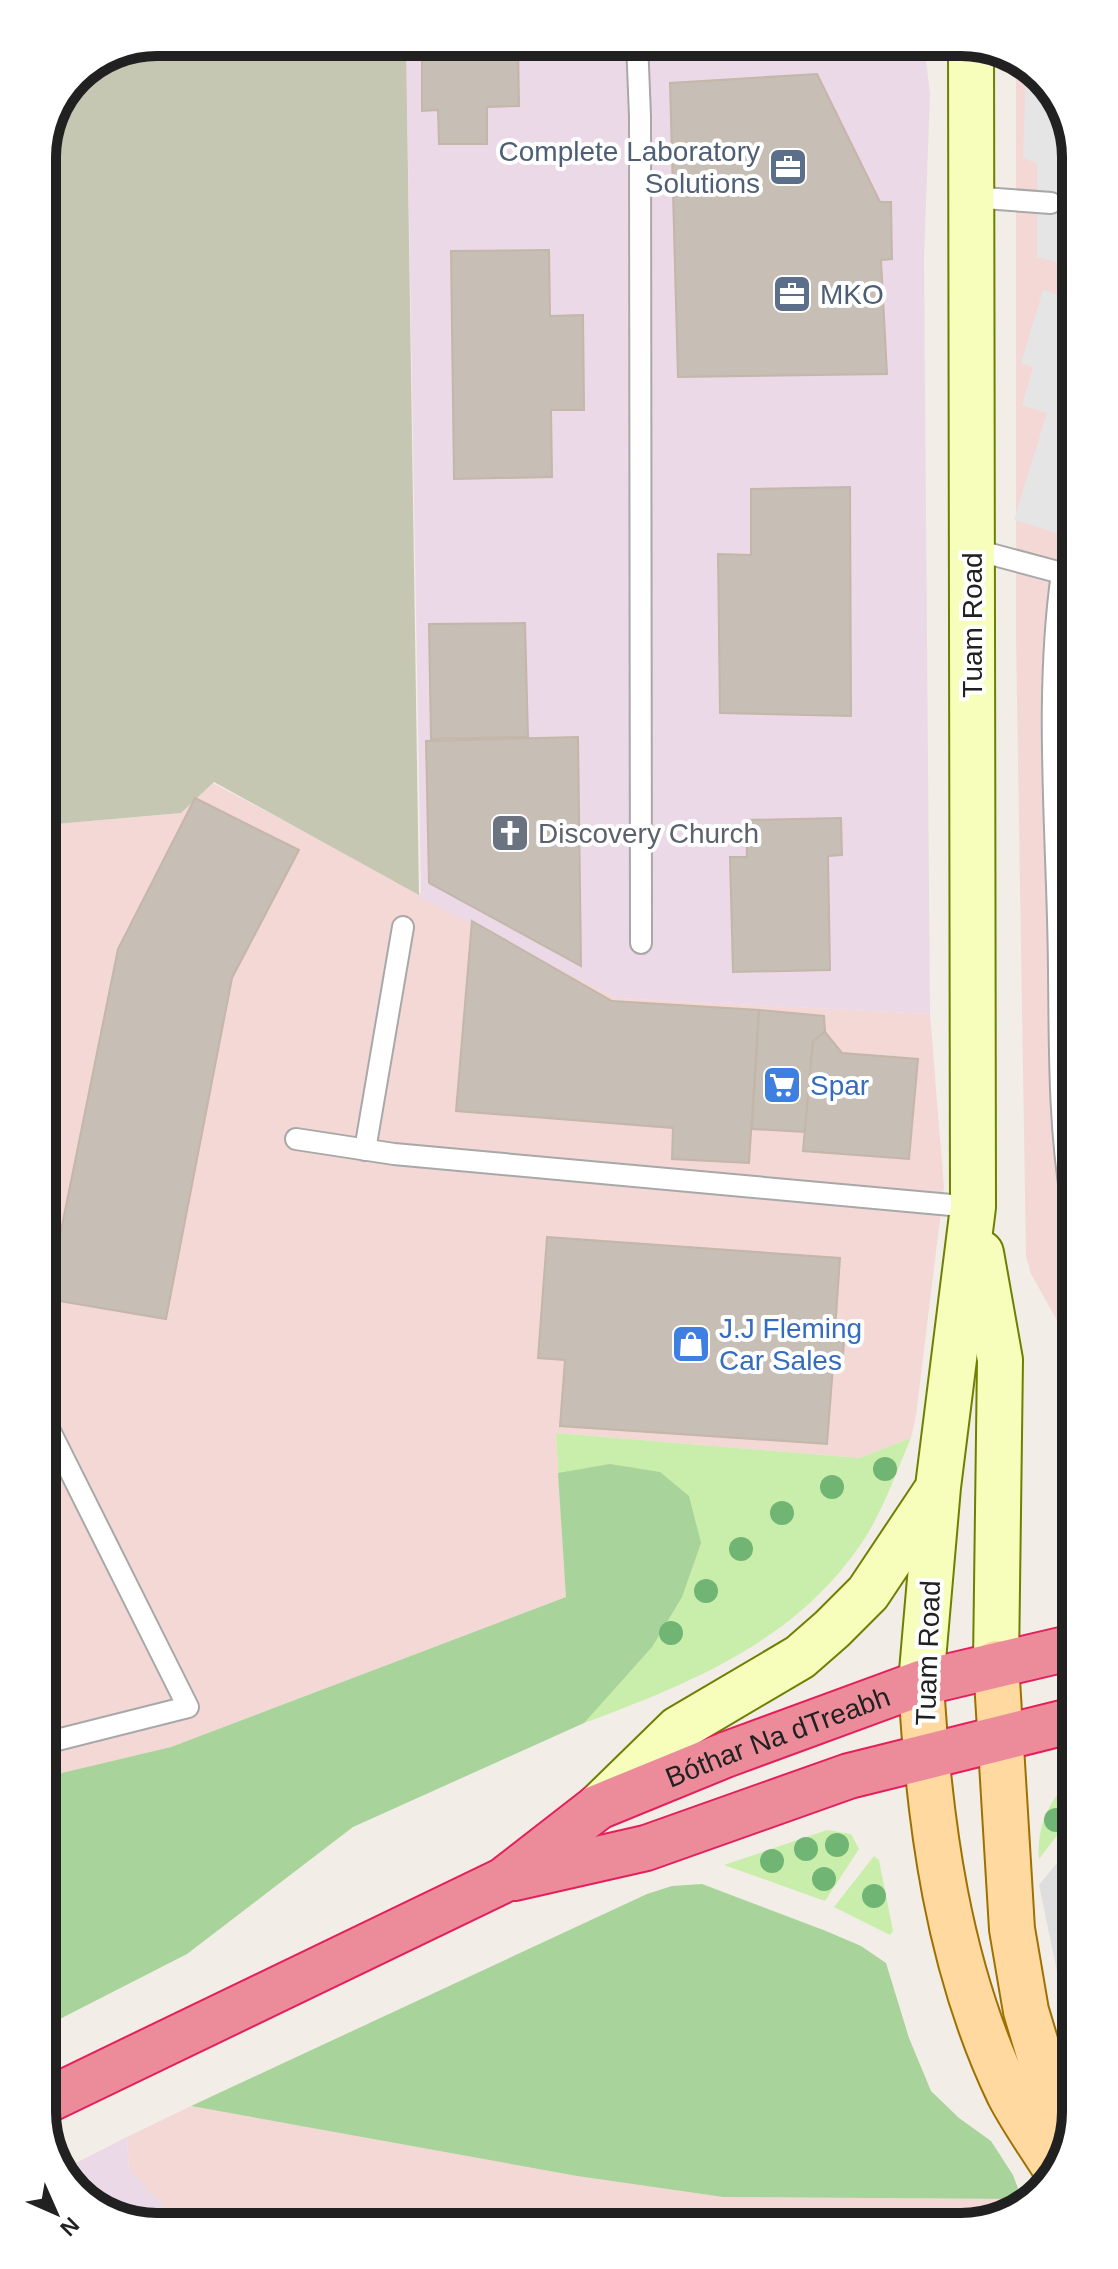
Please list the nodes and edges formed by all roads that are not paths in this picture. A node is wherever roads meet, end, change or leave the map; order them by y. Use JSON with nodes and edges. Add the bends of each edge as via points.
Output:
{"nodes":[{"id":1,"x":638,"y":56,"type":"edge"},
{"id":2,"x":971,"y":56,"type":"edge"},
{"id":3,"x":970,"y":197,"type":"junction"},
{"id":4,"x":1051,"y":203,"type":"dead end"},
{"id":5,"x":972,"y":549,"type":"junction"},
{"id":6,"x":1062,"y":573,"type":"edge"},
{"id":7,"x":1062,"y":592,"type":"edge"},
{"id":8,"x":403,"y":927,"type":"dead end"},
{"id":9,"x":641,"y":943,"type":"dead end"},
{"id":10,"x":1062,"y":1099,"type":"edge"},
{"id":11,"x":296,"y":1139,"type":"dead end"},
{"id":12,"x":365,"y":1150,"type":"junction"},
{"id":13,"x":973,"y":1207,"type":"junction"},
{"id":14,"x":56,"y":1443,"type":"edge"},
{"id":15,"x":938,"y":1487,"type":"junction"},
{"id":16,"x":1062,"y":1649,"type":"edge"},
{"id":17,"x":996,"y":1663,"type":"junction"},
{"id":18,"x":921,"y":1683,"type":"junction"},
{"id":19,"x":1062,"y":1723,"type":"edge"},
{"id":20,"x":1000,"y":1737,"type":"junction"},
{"id":21,"x":56,"y":1740,"type":"edge"},
{"id":22,"x":925,"y":1755,"type":"junction"},
{"id":23,"x":598,"y":1807,"type":"junction"},
{"id":24,"x":504,"y":1880,"type":"junction"},
{"id":25,"x":56,"y":2096,"type":"edge"},
{"id":26,"x":1058,"y":2140,"type":"edge"},
{"id":27,"x":1050,"y":2160,"type":"edge"}],
"edges":[{"from":1,"to":9,"type":"lane"},
{"from":2,"to":3,"type":"main road","name":"Tuam Road"},
{"from":3,"to":4,"type":"lane"},
{"from":3,"to":5,"type":"main road","name":"Tuam Road"},
{"from":5,"to":6,"type":"lane"},
{"from":5,"to":13,"type":"main road","name":"Tuam Road"},
{"from":7,"to":10,"type":"lane","via":[[1054,629],[1053,763]]},
{"from":8,"to":12,"type":"lane"},
{"from":11,"to":12,"type":"lane"},
{"from":12,"to":13,"type":"lane"},
{"from":13,"to":15,"type":"main road","name":"Tuam Road"},
{"from":13,"to":17,"type":"main road","name":"Tuam Road","via":[[1000,1360]]},
{"from":14,"to":21,"type":"lane","via":[[188,1707]]},
{"from":15,"to":18,"type":"main road","name":"Tuam Road"},
{"from":15,"to":23,"type":"main road","via":[[868,1593],[832,1629],[800,1657],[678,1729]]},
{"from":16,"to":17,"type":"highway","name":"Bóthar Na dTreabh"},
{"from":17,"to":18,"type":"highway","name":"Bóthar Na dTreabh"},
{"from":17,"to":20,"type":"main road","name":"Tuam Road"},
{"from":18,"to":22,"type":"main road","name":"Tuam Road"},
{"from":18,"to":23,"type":"highway","name":"Bóthar Na dTreabh"},
{"from":19,"to":20,"type":"highway","name":"Bóthar Na dTreabh"},
{"from":20,"to":22,"type":"highway","name":"Bóthar Na dTreabh"},
{"from":20,"to":26,"type":"main road","name":"Tuam Road","via":[[1012,1929]]},
{"from":22,"to":24,"type":"highway","name":"Bóthar Na dTreabh","via":[[849,1776],[646,1848]]},
{"from":22,"to":27,"type":"main road","name":"Tuam Road","via":[[966,1986],[1010,2095]]},
{"from":23,"to":24,"type":"highway","name":"Bóthar Na dTreabh"},
{"from":24,"to":25,"type":"highway","name":"Bóthar Na dTreabh"}]}
